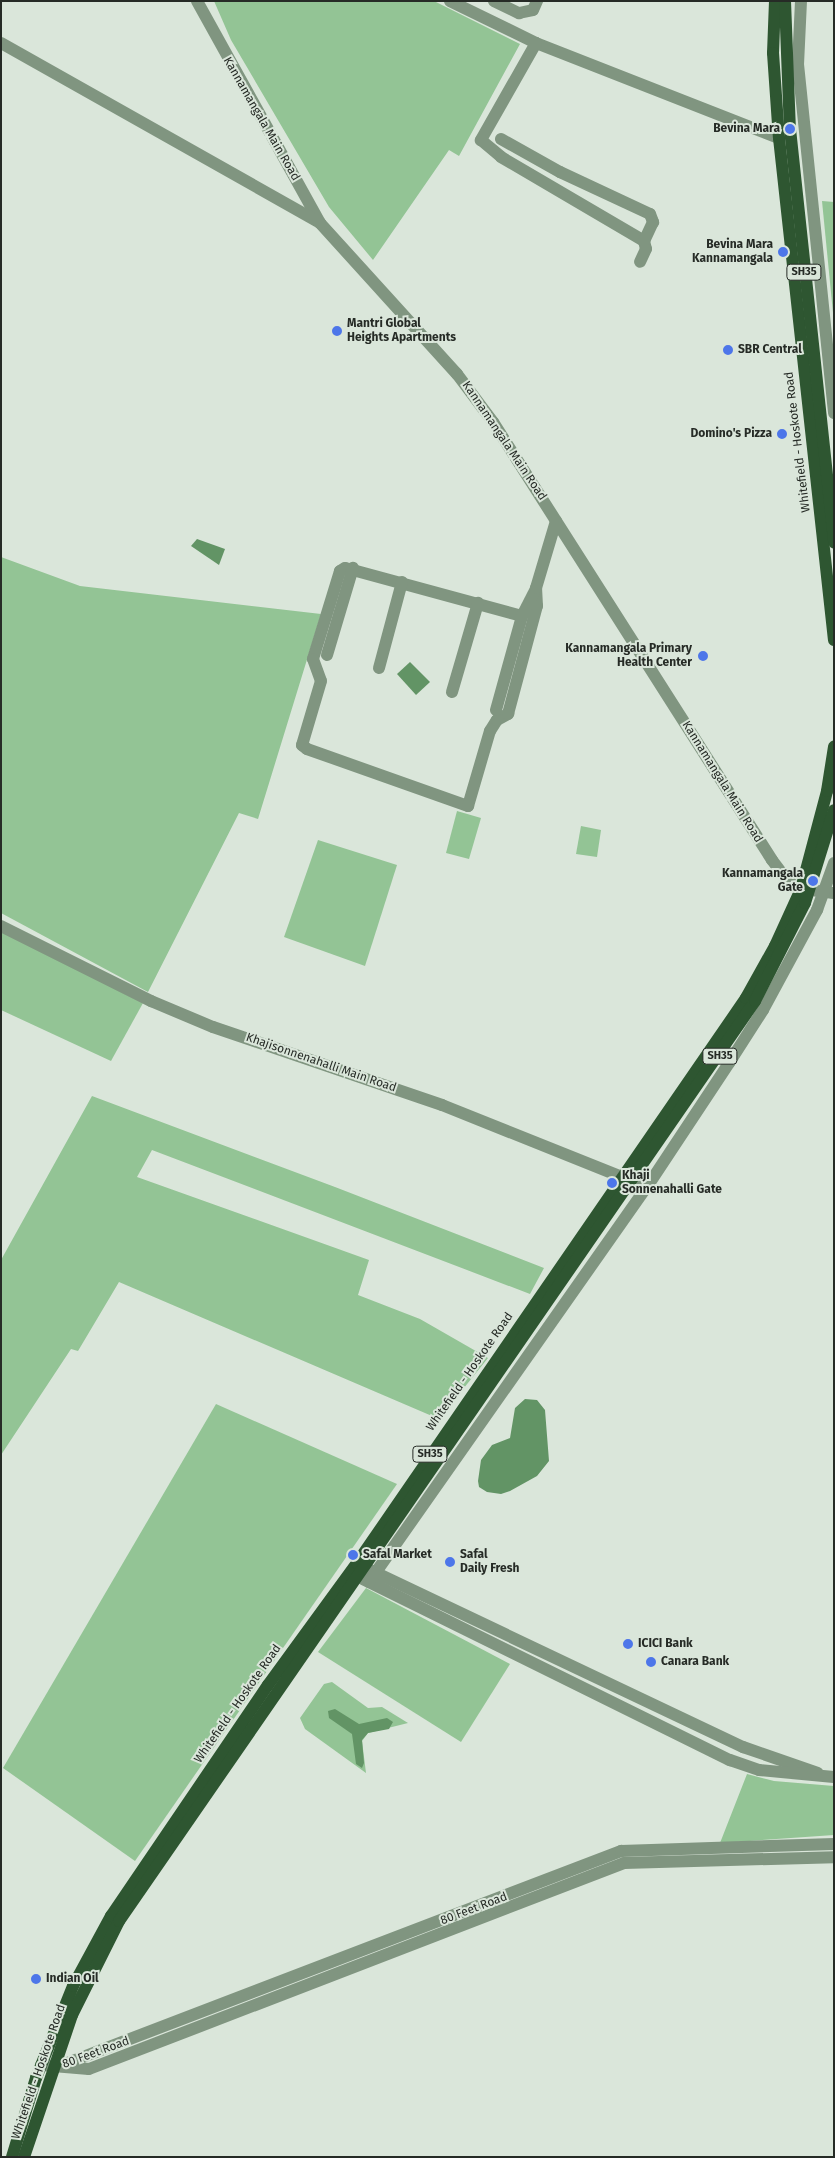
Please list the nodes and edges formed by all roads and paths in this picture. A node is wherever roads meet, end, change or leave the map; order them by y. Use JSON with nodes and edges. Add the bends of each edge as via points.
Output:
{"nodes":[{"id":1,"x":197,"y":1,"type":"edge"},
{"id":2,"x":450,"y":1,"type":"edge"},
{"id":3,"x":494,"y":1,"type":"edge"},
{"id":4,"x":537,"y":1,"type":"edge"},
{"id":5,"x":775,"y":1,"type":"edge"},
{"id":6,"x":785,"y":1,"type":"edge"},
{"id":7,"x":801,"y":1,"type":"edge"},
{"id":8,"x":1,"y":43,"type":"edge"},
{"id":9,"x":536,"y":43,"type":"junction"},
{"id":10,"x":779,"y":138,"type":"junction"},
{"id":11,"x":500,"y":139,"type":"dead end"},
{"id":12,"x":320,"y":223,"type":"junction"},
{"id":13,"x":644,"y":241,"type":"junction"},
{"id":14,"x":640,"y":262,"type":"dead end"},
{"id":15,"x":834,"y":413,"type":"edge"},
{"id":16,"x":556,"y":521,"type":"junction"},
{"id":17,"x":834,"y":543,"type":"edge"},
{"id":18,"x":353,"y":568,"type":"junction"},
{"id":19,"x":402,"y":582,"type":"junction"},
{"id":20,"x":536,"y":588,"type":"junction"},
{"id":21,"x":478,"y":604,"type":"junction"},
{"id":22,"x":522,"y":616,"type":"junction"},
{"id":23,"x":834,"y":640,"type":"edge"},
{"id":24,"x":327,"y":655,"type":"dead end"},
{"id":25,"x":379,"y":668,"type":"dead end"},
{"id":26,"x":452,"y":692,"type":"dead end"},
{"id":27,"x":496,"y":710,"type":"dead end"},
{"id":28,"x":834,"y":747,"type":"edge"},
{"id":29,"x":834,"y":810,"type":"edge"},
{"id":30,"x":834,"y":863,"type":"edge"},
{"id":31,"x":805,"y":890,"type":"junction"},
{"id":32,"x":830,"y":893,"type":"edge"},
{"id":33,"x":1,"y":926,"type":"edge"},
{"id":34,"x":629,"y":1178,"type":"junction"},
{"id":35,"x":647,"y":1187,"type":"junction"},
{"id":36,"x":362,"y":1572,"type":"junction"},
{"id":37,"x":834,"y":1777,"type":"edge"},
{"id":38,"x":834,"y":1844,"type":"edge"},
{"id":39,"x":834,"y":1857,"type":"edge"},
{"id":40,"x":47,"y":2067,"type":"junction"},
{"id":41,"x":12,"y":2157,"type":"edge"},
{"id":42,"x":24,"y":2157,"type":"edge"}],
"edges":[{"from":1,"to":12,"type":"street","name":"Kannamangala Main Road"},
{"from":2,"to":9,"type":"street"},
{"from":3,"to":4,"type":"street","via":[[519,13],[533,10]]},
{"from":5,"to":10,"type":"main road","name":"Whitefield - Hoskote Road","number":"SH35","via":[[773,53]]},
{"from":6,"to":17,"type":"main road","name":"Whitefield - Hoskote Road","number":"SH35","via":[[790,129]]},
{"from":7,"to":15,"type":"street","via":[[798,64]]},
{"from":8,"to":12,"type":"street"},
{"from":9,"to":10,"type":"street"},
{"from":9,"to":13,"type":"street","via":[[481,140],[501,157]]},
{"from":10,"to":23,"type":"main road","name":"Whitefield - Hoskote Road","number":"SH35"},
{"from":11,"to":13,"type":"street","via":[[560,172],[650,214],[653,222]]},
{"from":12,"to":16,"type":"street","name":"Kannamangala Main Road","via":[[458,374],[508,444]]},
{"from":13,"to":14,"type":"street","via":[[646,249]]},
{"from":16,"to":20,"type":"street"},
{"from":16,"to":31,"type":"street","name":"Kannamangala Main Road","via":[[772,860],[788,882]]},
{"from":18,"to":19,"type":"street"},
{"from":18,"to":20,"type":"street","via":[[340,571],[314,659],[321,681],[302,745],[468,806],[490,731],[497,720],[508,714],[537,606]]},
{"from":18,"to":24,"type":"street"},
{"from":19,"to":21,"type":"street"},
{"from":19,"to":25,"type":"street"},
{"from":20,"to":22,"type":"street"},
{"from":21,"to":22,"type":"street"},
{"from":21,"to":26,"type":"street"},
{"from":22,"to":27,"type":"street"},
{"from":28,"to":31,"type":"main road","name":"Whitefield - Hoskote Road","number":"SH35"},
{"from":29,"to":31,"type":"main road","name":"Whitefield - Hoskote Road","number":"SH35"},
{"from":30,"to":32,"type":"street"},
{"from":31,"to":32,"type":"street"},
{"from":31,"to":34,"type":"main road","name":"Whitefield - Hoskote Road","number":"SH35","via":[[746,998]]},
{"from":32,"to":35,"type":"street","via":[[764,1010]]},
{"from":33,"to":34,"type":"street","name":"Khajisonnenahalli Main Road","via":[[150,1001],[213,1027],[442,1104]]},
{"from":34,"to":35,"type":"street","name":"Khajisonnenahalli Main Road"},
{"from":34,"to":36,"type":"main road","name":"Whitefield - Hoskote Road","number":"SH35"},
{"from":35,"to":36,"type":"street"},
{"from":36,"to":37,"type":"street","via":[[743,1747],[816,1771],[820,1776]]},
{"from":36,"to":40,"type":"main road","name":"Whitefield - Hoskote Road","number":"SH35","via":[[276,1673],[110,1916],[73,1986]]},
{"from":38,"to":40,"type":"street","name":"80 Feet Road","via":[[621,1850],[451,1918]]},
{"from":39,"to":40,"type":"street","name":"80 Feet Road","via":[[624,1863],[89,2069]]},
{"from":40,"to":41,"type":"main road","name":"Whitefield - Hoskote Road","number":"SH35"},
{"from":40,"to":42,"type":"main road","name":"Whitefield - Hoskote Road","number":"SH35"}]}
